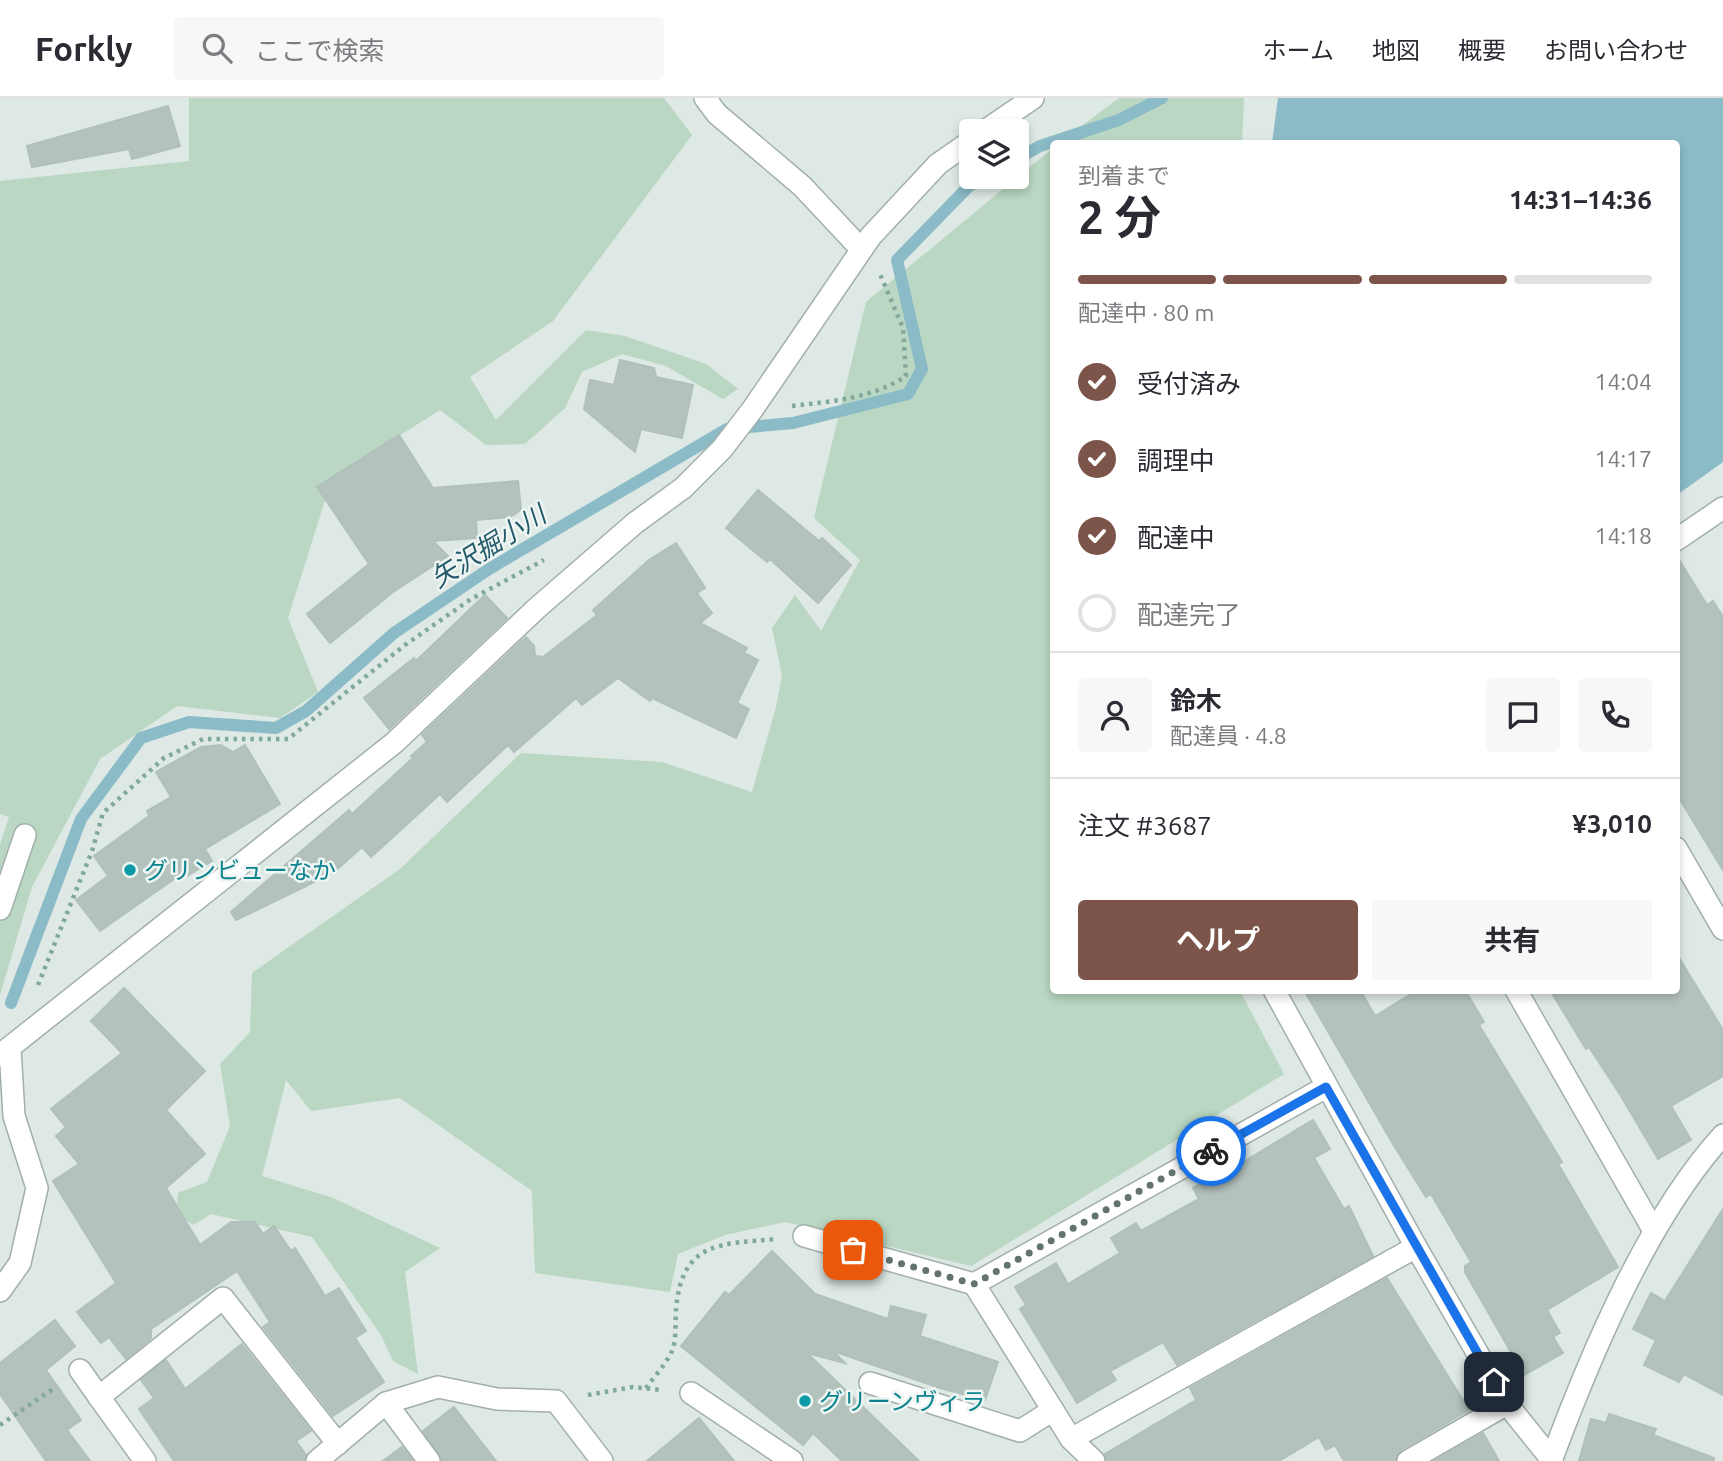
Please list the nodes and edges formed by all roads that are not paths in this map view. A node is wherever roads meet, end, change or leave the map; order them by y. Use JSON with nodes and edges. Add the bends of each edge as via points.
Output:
{"nodes":[{"id":1,"x":705,"y":98,"type":"edge"},
{"id":2,"x":1033,"y":98,"type":"edge"},
{"id":3,"x":1002,"y":119,"type":"edge"},
{"id":4,"x":959,"y":149,"type":"edge"},
{"id":5,"x":861,"y":250,"type":"junction"},
{"id":6,"x":1721,"y":514,"type":"edge"},
{"id":7,"x":1680,"y":538,"type":"edge"},
{"id":8,"x":25,"y":835,"type":"dead end"},
{"id":9,"x":1680,"y":855,"type":"edge"},
{"id":10,"x":0,"y":909,"type":"edge"},
{"id":11,"x":1723,"y":929,"type":"edge"},
{"id":12,"x":1276,"y":994,"type":"edge"},
{"id":13,"x":1518,"y":994,"type":"edge"},
{"id":14,"x":5,"y":1051,"type":"edge"},
{"id":15,"x":1326,"y":1087,"type":"junction"},
{"id":16,"x":1723,"y":1135,"type":"edge"},
{"id":17,"x":1654,"y":1231,"type":"junction"},
{"id":18,"x":804,"y":1236,"type":"road end"},
{"id":19,"x":1416,"y":1247,"type":"junction"},
{"id":20,"x":974,"y":1284,"type":"junction"},
{"id":21,"x":0,"y":1291,"type":"edge"},
{"id":22,"x":80,"y":1370,"type":"road end"},
{"id":23,"x":870,"y":1383,"type":"dead end"},
{"id":24,"x":691,"y":1393,"type":"road end"},
{"id":25,"x":99,"y":1397,"type":"junction"},
{"id":26,"x":386,"y":1403,"type":"junction"},
{"id":27,"x":1507,"y":1404,"type":"junction"},
{"id":28,"x":1054,"y":1410,"type":"junction"},
{"id":29,"x":1071,"y":1438,"type":"junction"},
{"id":30,"x":338,"y":1444,"type":"junction"},
{"id":31,"x":1552,"y":1460,"type":"edge"},
{"id":32,"x":145,"y":1461,"type":"edge"},
{"id":33,"x":317,"y":1461,"type":"edge"},
{"id":34,"x":429,"y":1461,"type":"edge"},
{"id":35,"x":602,"y":1461,"type":"edge"},
{"id":36,"x":792,"y":1461,"type":"edge"},
{"id":37,"x":1094,"y":1461,"type":"edge"},
{"id":38,"x":1408,"y":1461,"type":"edge"}],
"edges":[{"from":1,"to":5,"type":"street","via":[[717,114],[802,186]]},
{"from":2,"to":3,"type":"street"},
{"from":4,"to":5,"type":"street","via":[[938,164]]},
{"from":5,"to":14,"type":"street","via":[[748,416],[684,488],[635,523],[537,608],[394,743]]},
{"from":6,"to":7,"type":"street"},
{"from":8,"to":10,"type":"street"},
{"from":9,"to":11,"type":"street"},
{"from":12,"to":15,"type":"street"},
{"from":13,"to":17,"type":"street"},
{"from":14,"to":21,"type":"street","via":[[14,1116],[37,1188],[20,1263]]},
{"from":15,"to":19,"type":"street"},
{"from":15,"to":20,"type":"street"},
{"from":16,"to":17,"type":"street"},
{"from":17,"to":31,"type":"street"},
{"from":18,"to":20,"type":"street"},
{"from":19,"to":27,"type":"street"},
{"from":19,"to":29,"type":"street"},
{"from":20,"to":28,"type":"street"},
{"from":22,"to":25,"type":"street"},
{"from":23,"to":28,"type":"street","via":[[1020,1432]]},
{"from":24,"to":36,"type":"street"},
{"from":25,"to":30,"type":"street","via":[[223,1298]]},
{"from":25,"to":32,"type":"street"},
{"from":26,"to":30,"type":"street"},
{"from":26,"to":34,"type":"street"},
{"from":26,"to":35,"type":"street","via":[[438,1387],[497,1399],[556,1401]]},
{"from":27,"to":31,"type":"street"},
{"from":27,"to":38,"type":"street"},
{"from":28,"to":29,"type":"street"},
{"from":29,"to":37,"type":"street"},
{"from":30,"to":33,"type":"street"}]}
